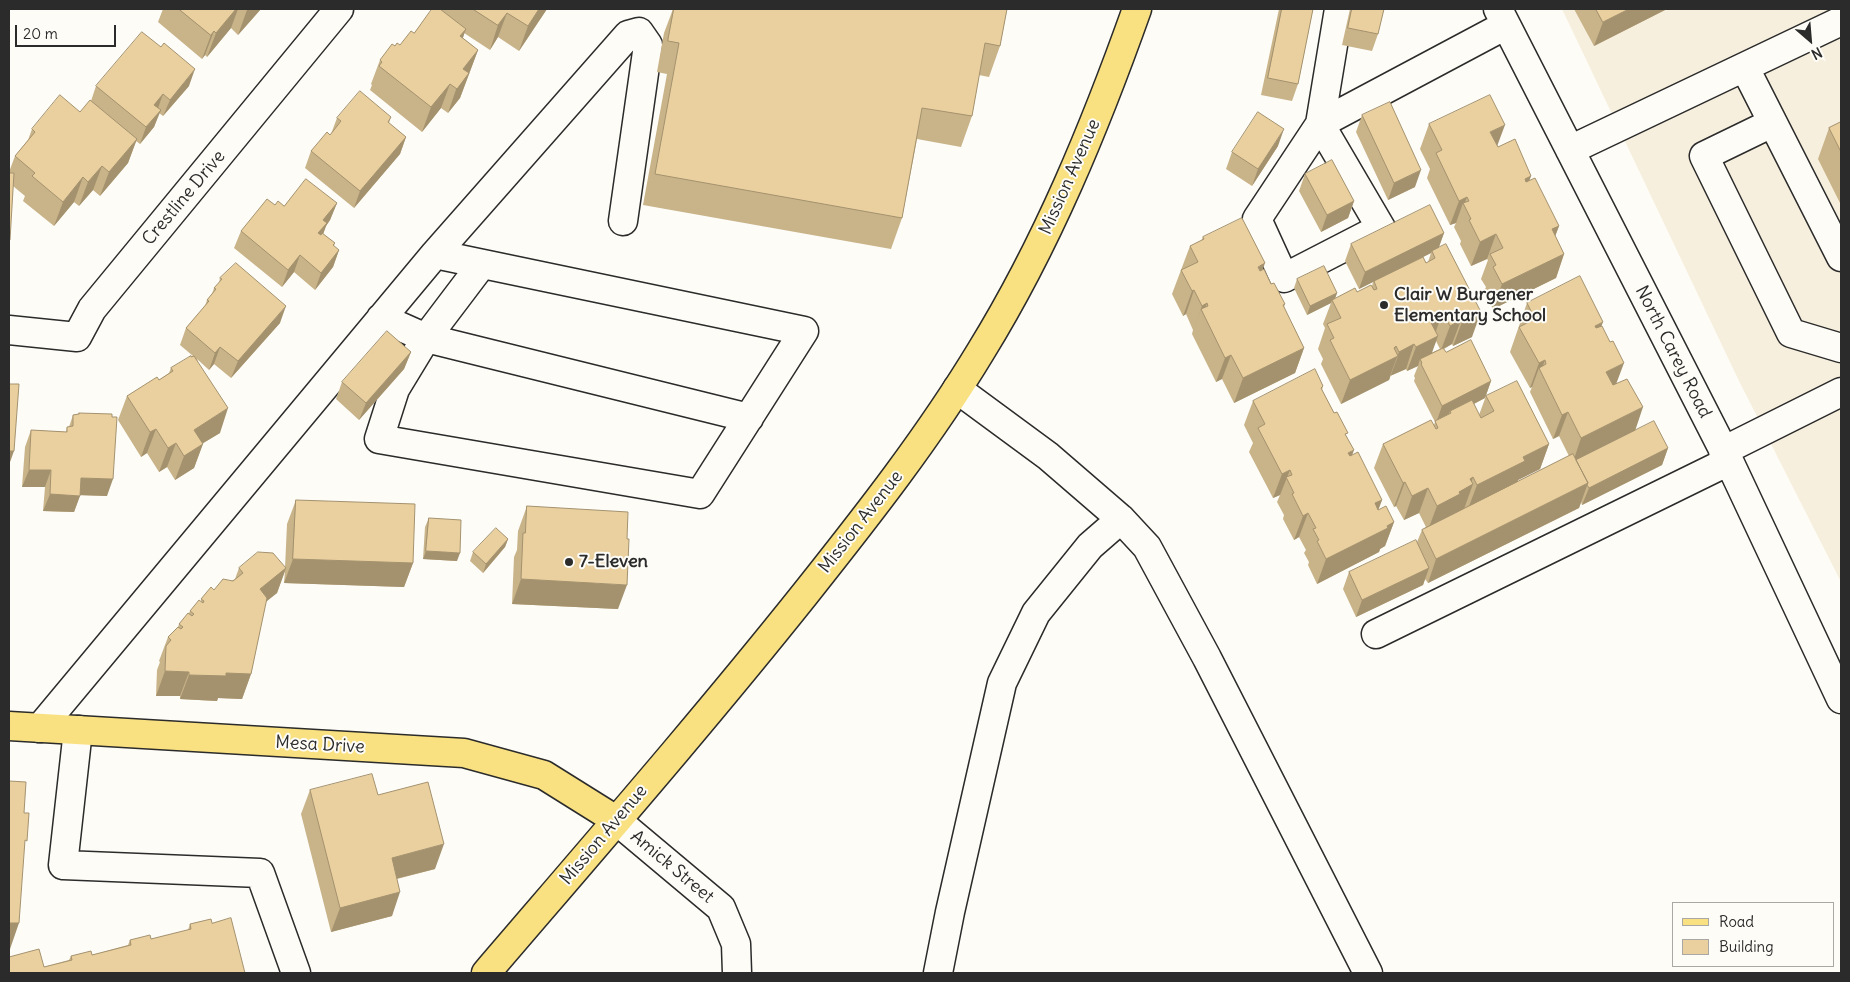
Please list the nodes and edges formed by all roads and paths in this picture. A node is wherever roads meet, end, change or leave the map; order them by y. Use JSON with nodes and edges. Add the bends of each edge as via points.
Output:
{"nodes":[{"id":1,"x":339,"y":9,"type":"edge"},
{"id":2,"x":1138,"y":9,"type":"edge"},
{"id":3,"x":1339,"y":9,"type":"edge"},
{"id":4,"x":1502,"y":17,"type":"edge"},
{"id":5,"x":1841,"y":21,"type":"edge"},
{"id":6,"x":1744,"y":68,"type":"junction"},
{"id":7,"x":1772,"y":123,"type":"junction"},
{"id":8,"x":1320,"y":124,"type":"junction"},
{"id":9,"x":1570,"y":150,"type":"junction"},
{"id":10,"x":623,"y":221,"type":"dead end"},
{"id":11,"x":435,"y":254,"type":"junction"},
{"id":12,"x":1841,"y":257,"type":"edge"},
{"id":13,"x":482,"y":264,"type":"junction"},
{"id":14,"x":381,"y":318,"type":"junction"},
{"id":15,"x":9,"y":330,"type":"edge"},
{"id":16,"x":426,"y":338,"type":"junction"},
{"id":17,"x":1841,"y":348,"type":"edge"},
{"id":18,"x":957,"y":389,"type":"junction"},
{"id":19,"x":1841,"y":392,"type":"edge"},
{"id":20,"x":749,"y":418,"type":"junction"},
{"id":21,"x":1726,"y":456,"type":"junction"},
{"id":22,"x":1121,"y":518,"type":"junction"},
{"id":23,"x":1376,"y":634,"type":"dead end"},
{"id":24,"x":1841,"y":699,"type":"edge"},
{"id":25,"x":9,"y":726,"type":"edge"},
{"id":26,"x":40,"y":728,"type":"junction"},
{"id":27,"x":78,"y":730,"type":"junction"},
{"id":28,"x":616,"y":820,"type":"junction"},
{"id":29,"x":296,"y":973,"type":"edge"},
{"id":30,"x":486,"y":973,"type":"edge"},
{"id":31,"x":737,"y":973,"type":"edge"},
{"id":32,"x":938,"y":973,"type":"edge"},
{"id":33,"x":1368,"y":973,"type":"edge"}],
"edges":[{"from":1,"to":15,"type":"street","name":"Crestline Drive","via":[[92,309],[77,337]]},
{"from":2,"to":18,"type":"main road","name":"Mission Avenue","via":[[1087,143],[1054,214],[1021,282]]},
{"from":3,"to":8,"type":"street"},
{"from":4,"to":8,"type":"street"},
{"from":4,"to":9,"type":"street","name":"North Carey Road"},
{"from":5,"to":6,"type":"street"},
{"from":6,"to":7,"type":"street"},
{"from":6,"to":9,"type":"street"},
{"from":7,"to":12,"type":"street"},
{"from":7,"to":17,"type":"street","via":[[1704,156],[1791,333]]},
{"from":8,"to":8,"type":"street","via":[[1381,228],[1284,278],[1257,219]]},
{"from":9,"to":21,"type":"street","name":"North Carey Road"},
{"from":10,"to":11,"type":"street","via":[[648,45],[639,32],[628,34]]},
{"from":11,"to":13,"type":"street"},
{"from":11,"to":14,"type":"street"},
{"from":13,"to":16,"type":"street"},
{"from":13,"to":20,"type":"street","via":[[804,330]]},
{"from":14,"to":16,"type":"street"},
{"from":14,"to":26,"type":"street"},
{"from":16,"to":20,"type":"street"},
{"from":16,"to":20,"type":"street","via":[[395,389],[379,439],[700,494]]},
{"from":18,"to":22,"type":"street","via":[[1048,456]]},
{"from":18,"to":28,"type":"main road","name":"Mission Avenue","via":[[898,475],[847,541],[765,644]]},
{"from":19,"to":21,"type":"street"},
{"from":21,"to":23,"type":"street"},
{"from":21,"to":24,"type":"street","name":"North Carey Road"},
{"from":22,"to":32,"type":"street","via":[[1090,546],[1036,613],[1002,683]]},
{"from":22,"to":33,"type":"street","via":[[1147,547]]},
{"from":25,"to":26,"type":"main road","name":"Mesa Drive"},
{"from":26,"to":27,"type":"main road","name":"Mesa Drive"},
{"from":27,"to":28,"type":"main road","name":"Mesa Drive","via":[[464,753],[544,775]]},
{"from":27,"to":29,"type":"street","via":[[63,864],[260,872]]},
{"from":28,"to":30,"type":"main road","name":"Mission Avenue"},
{"from":28,"to":31,"type":"street","name":"Amick Street","via":[[721,908],[736,944]]}]}
